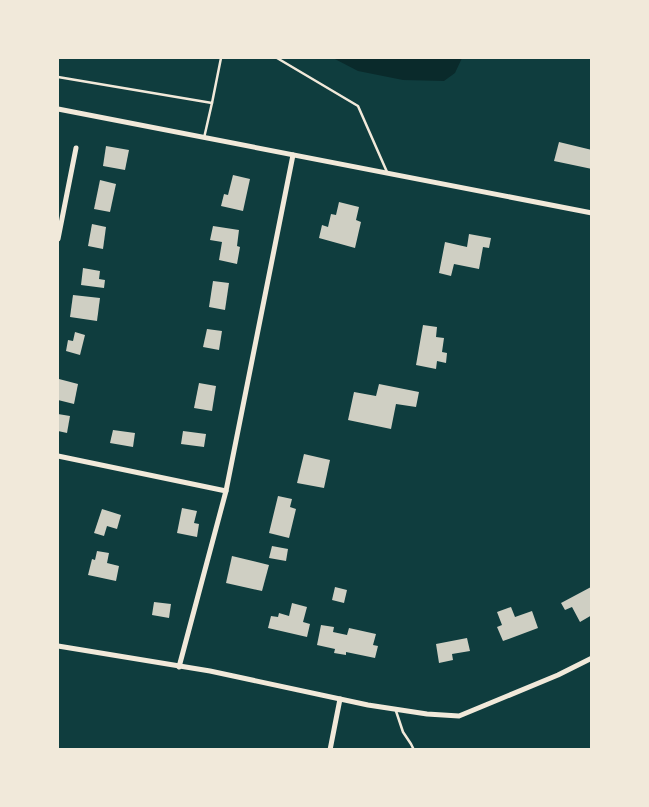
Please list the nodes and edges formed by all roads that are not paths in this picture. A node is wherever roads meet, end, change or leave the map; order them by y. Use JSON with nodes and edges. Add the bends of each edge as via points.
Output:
{"nodes":[{"id":1,"x":221,"y":58,"type":"edge"},
{"id":2,"x":277,"y":58,"type":"edge"},
{"id":3,"x":58,"y":77,"type":"edge"},
{"id":4,"x":212,"y":103,"type":"junction"},
{"id":5,"x":58,"y":109,"type":"edge"},
{"id":6,"x":204,"y":138,"type":"junction"},
{"id":7,"x":76,"y":148,"type":"dead end"},
{"id":8,"x":293,"y":155,"type":"junction"},
{"id":9,"x":388,"y":174,"type":"junction"},
{"id":10,"x":592,"y":213,"type":"edge"},
{"id":11,"x":58,"y":239,"type":"edge"},
{"id":12,"x":58,"y":456,"type":"edge"},
{"id":13,"x":226,"y":491,"type":"junction"},
{"id":14,"x":58,"y":646,"type":"edge"},
{"id":15,"x":592,"y":658,"type":"edge"},
{"id":16,"x":179,"y":667,"type":"junction"},
{"id":17,"x":340,"y":699,"type":"junction"},
{"id":18,"x":396,"y":709,"type":"junction"},
{"id":19,"x":330,"y":750,"type":"edge"},
{"id":20,"x":414,"y":750,"type":"edge"}],
"edges":[{"from":1,"to":4,"type":"lane"},
{"from":2,"to":9,"type":"lane","via":[[358,106]]},
{"from":3,"to":4,"type":"lane"},
{"from":4,"to":6,"type":"lane"},
{"from":5,"to":6,"type":"street"},
{"from":6,"to":8,"type":"street"},
{"from":7,"to":11,"type":"street"},
{"from":8,"to":9,"type":"street"},
{"from":8,"to":13,"type":"street"},
{"from":9,"to":10,"type":"street"},
{"from":12,"to":13,"type":"street"},
{"from":13,"to":16,"type":"street"},
{"from":14,"to":16,"type":"street"},
{"from":15,"to":18,"type":"street","via":[[459,716]]},
{"from":16,"to":17,"type":"street"},
{"from":17,"to":18,"type":"street"},
{"from":17,"to":19,"type":"street"},
{"from":18,"to":20,"type":"lane","via":[[403,732]]}]}
